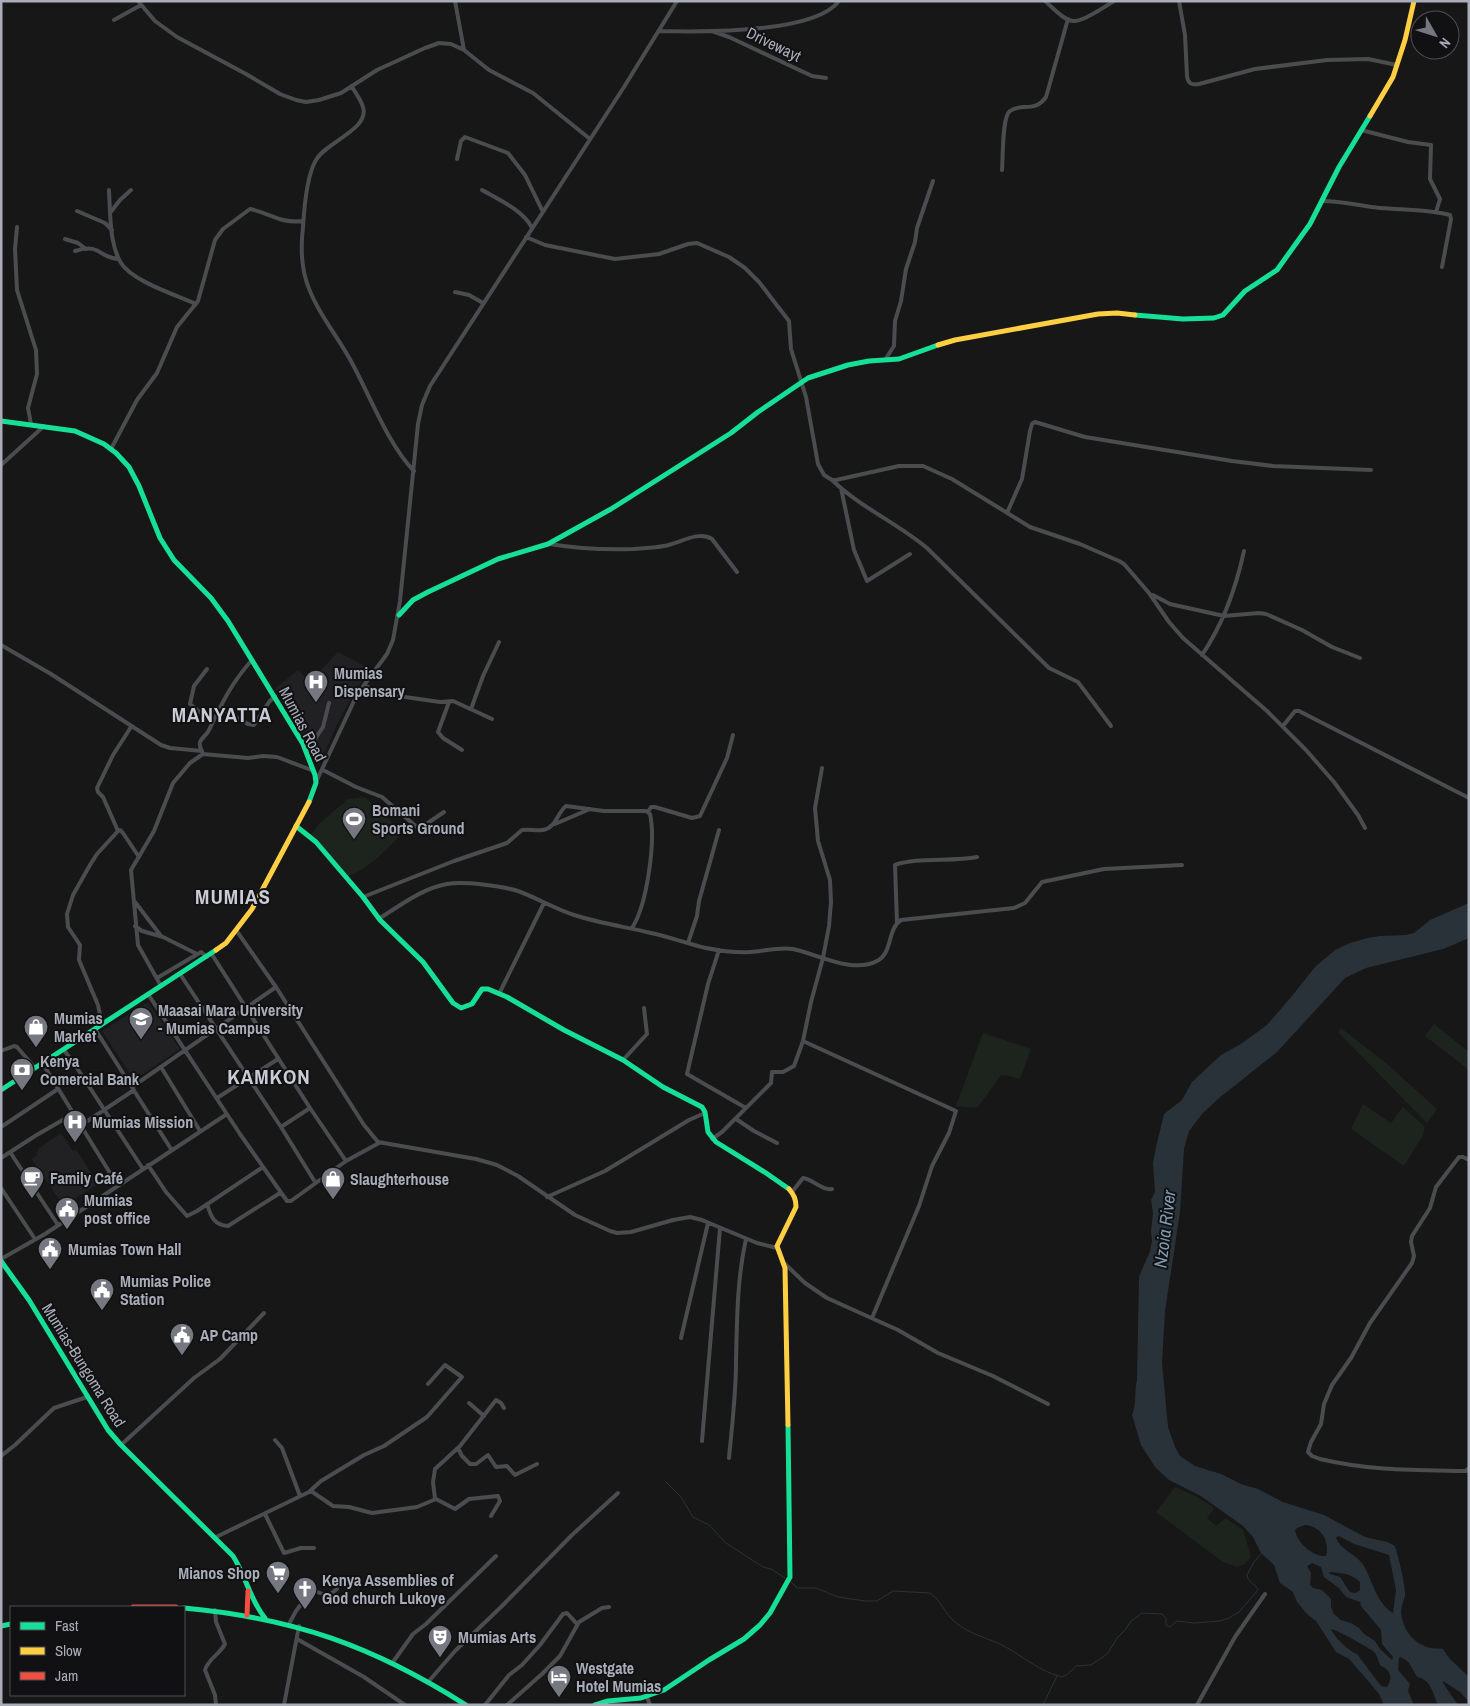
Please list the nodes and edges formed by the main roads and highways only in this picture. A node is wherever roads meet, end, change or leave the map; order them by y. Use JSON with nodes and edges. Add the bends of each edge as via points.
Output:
{"nodes":[{"id":1,"x":1414,"y":1,"type":"edge"},
{"id":2,"x":1,"y":421,"type":"edge"},
{"id":3,"x":399,"y":615,"type":"road end"},
{"id":4,"x":296,"y":826,"type":"junction"},
{"id":5,"x":1,"y":1090,"type":"edge"},
{"id":6,"x":1,"y":1260,"type":"edge"},
{"id":7,"x":248,"y":1588,"type":"junction"},
{"id":8,"x":185,"y":1608,"type":"edge"},
{"id":9,"x":247,"y":1615,"type":"junction"},
{"id":10,"x":265,"y":1618,"type":"junction"},
{"id":11,"x":466,"y":1705,"type":"edge"},
{"id":12,"x":595,"y":1705,"type":"edge"}],
"edges":[{"from":1,"to":3,"type":"main road","via":[[1405,40],[1389,84],[1306,230],[1282,264],[1240,295],[1218,317],[1182,319],[1117,312],[1098,314],[955,340],[899,359],[838,367],[808,378],[731,433],[611,509],[549,544],[498,560],[418,597]]},
{"from":2,"to":4,"type":"main road","name":"Mumias Road","via":[[86,434],[123,459],[135,476],[154,526],[174,560],[220,609],[306,751],[316,782]]},
{"from":4,"to":5,"type":"main road","name":"Mumias Road","via":[[255,903],[226,943]]},
{"from":4,"to":12,"type":"main road","via":[[316,842],[369,907],[419,958],[453,1003],[461,1008],[472,1004],[485,988],[623,1060],[663,1087],[702,1107],[712,1139],[773,1177],[796,1197],[796,1206],[777,1248],[784,1263],[790,1578],[777,1603],[749,1636],[647,1697],[610,1700]]},
{"from":6,"to":7,"type":"main road","name":"Mumias-Bungoma Road","via":[[32,1304],[108,1430],[237,1562]]},
{"from":7,"to":9,"type":"main road","name":"Mumias-Bungoma Road"},
{"from":7,"to":10,"type":"main road","name":"Mumias-Bungoma Road","via":[[255,1608]]},
{"from":8,"to":9,"type":"main road"},
{"from":9,"to":10,"type":"main road"},
{"from":10,"to":11,"type":"main road","via":[[346,1642],[393,1662]]}]}
